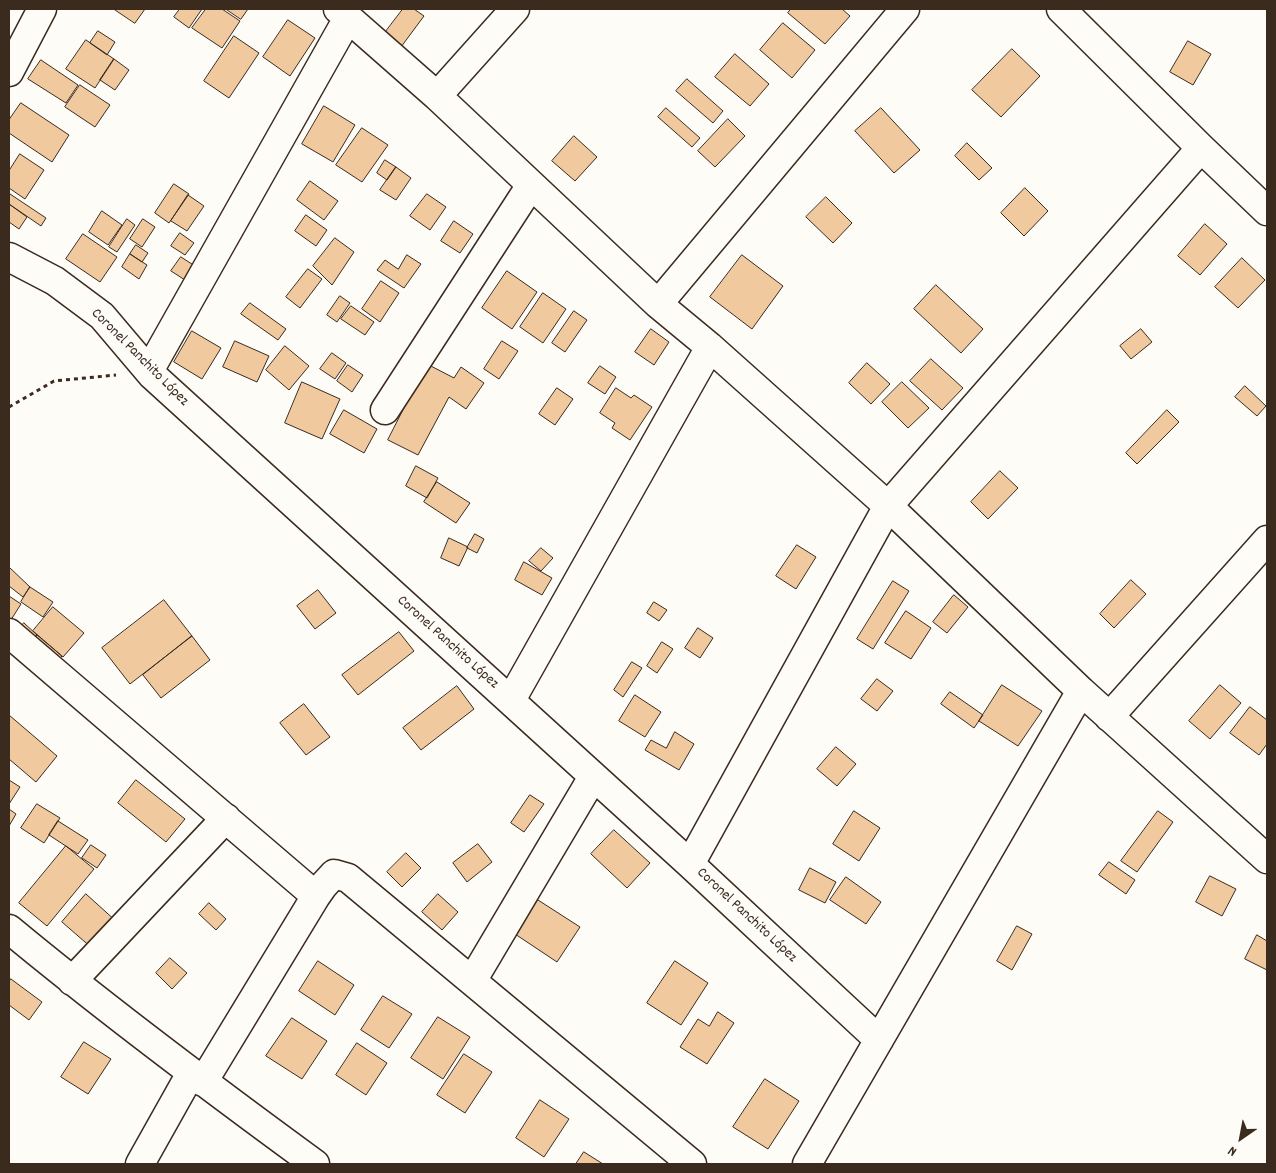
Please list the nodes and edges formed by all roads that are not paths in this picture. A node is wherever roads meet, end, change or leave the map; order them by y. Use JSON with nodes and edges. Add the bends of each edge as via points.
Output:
{"nodes":[{"id":1,"x":42,"y":9,"type":"edge"},
{"id":2,"x":515,"y":9,"type":"edge"},
{"id":3,"x":905,"y":9,"type":"edge"},
{"id":4,"x":1061,"y":9,"type":"edge"},
{"id":5,"x":343,"y":13,"type":"edge"},
{"id":6,"x":9,"y":72,"type":"edge"},
{"id":7,"x":437,"y":96,"type":"junction"},
{"id":8,"x":1201,"y":148,"type":"junction"},
{"id":9,"x":531,"y":185,"type":"junction"},
{"id":10,"x":1267,"y":211,"type":"edge"},
{"id":11,"x":9,"y":257,"type":"edge"},
{"id":12,"x":658,"y":304,"type":"junction"},
{"id":13,"x":710,"y":347,"type":"junction"},
{"id":14,"x":149,"y":371,"type":"junction"},
{"id":15,"x":385,"y":410,"type":"dead end"},
{"id":16,"x":888,"y":506,"type":"junction"},
{"id":17,"x":1267,"y":540,"type":"edge"},
{"id":18,"x":9,"y":633,"type":"edge"},
{"id":19,"x":1081,"y":691,"type":"junction"},
{"id":20,"x":510,"y":700,"type":"junction"},
{"id":21,"x":1109,"y":716,"type":"junction"},
{"id":22,"x":594,"y":777,"type":"junction"},
{"id":23,"x":226,"y":818,"type":"junction"},
{"id":24,"x":1267,"y":858,"type":"edge"},
{"id":25,"x":690,"y":864,"type":"junction"},
{"id":26,"x":316,"y":896,"type":"junction"},
{"id":27,"x":9,"y":929,"type":"edge"},
{"id":28,"x":72,"y":981,"type":"junction"},
{"id":29,"x":472,"y":981,"type":"junction"},
{"id":30,"x":879,"y":1040,"type":"junction"},
{"id":31,"x":197,"y":1078,"type":"junction"},
{"id":32,"x":140,"y":1164,"type":"edge"},
{"id":33,"x":314,"y":1164,"type":"edge"},
{"id":34,"x":692,"y":1164,"type":"edge"},
{"id":35,"x":807,"y":1164,"type":"edge"}],
"edges":[{"from":1,"to":6,"type":"street"},
{"from":2,"to":7,"type":"street"},
{"from":3,"to":12,"type":"street"},
{"from":4,"to":8,"type":"street"},
{"from":5,"to":7,"type":"street"},
{"from":5,"to":14,"type":"street"},
{"from":7,"to":9,"type":"street"},
{"from":8,"to":10,"type":"street"},
{"from":8,"to":16,"type":"street"},
{"from":9,"to":12,"type":"street"},
{"from":9,"to":15,"type":"street"},
{"from":11,"to":14,"type":"street","name":"Coronel Panchito López","via":[[55,280],[102,316]]},
{"from":12,"to":13,"type":"street"},
{"from":13,"to":16,"type":"street"},
{"from":13,"to":20,"type":"street"},
{"from":14,"to":20,"type":"street","name":"Coronel Panchito López"},
{"from":16,"to":19,"type":"street"},
{"from":16,"to":25,"type":"street"},
{"from":17,"to":21,"type":"street"},
{"from":18,"to":23,"type":"street"},
{"from":19,"to":21,"type":"street"},
{"from":19,"to":30,"type":"street"},
{"from":20,"to":22,"type":"street","name":"Coronel Panchito López"},
{"from":21,"to":24,"type":"street"},
{"from":22,"to":25,"type":"street","name":"Coronel Panchito López"},
{"from":22,"to":29,"type":"street"},
{"from":23,"to":26,"type":"street"},
{"from":23,"to":28,"type":"street"},
{"from":25,"to":30,"type":"street","name":"Coronel Panchito López"},
{"from":26,"to":29,"type":"street","via":[[334,874],[348,878]]},
{"from":26,"to":31,"type":"street"},
{"from":27,"to":28,"type":"street"},
{"from":28,"to":31,"type":"street"},
{"from":29,"to":34,"type":"street"},
{"from":30,"to":35,"type":"street"},
{"from":31,"to":32,"type":"street"},
{"from":31,"to":33,"type":"street"}]}
